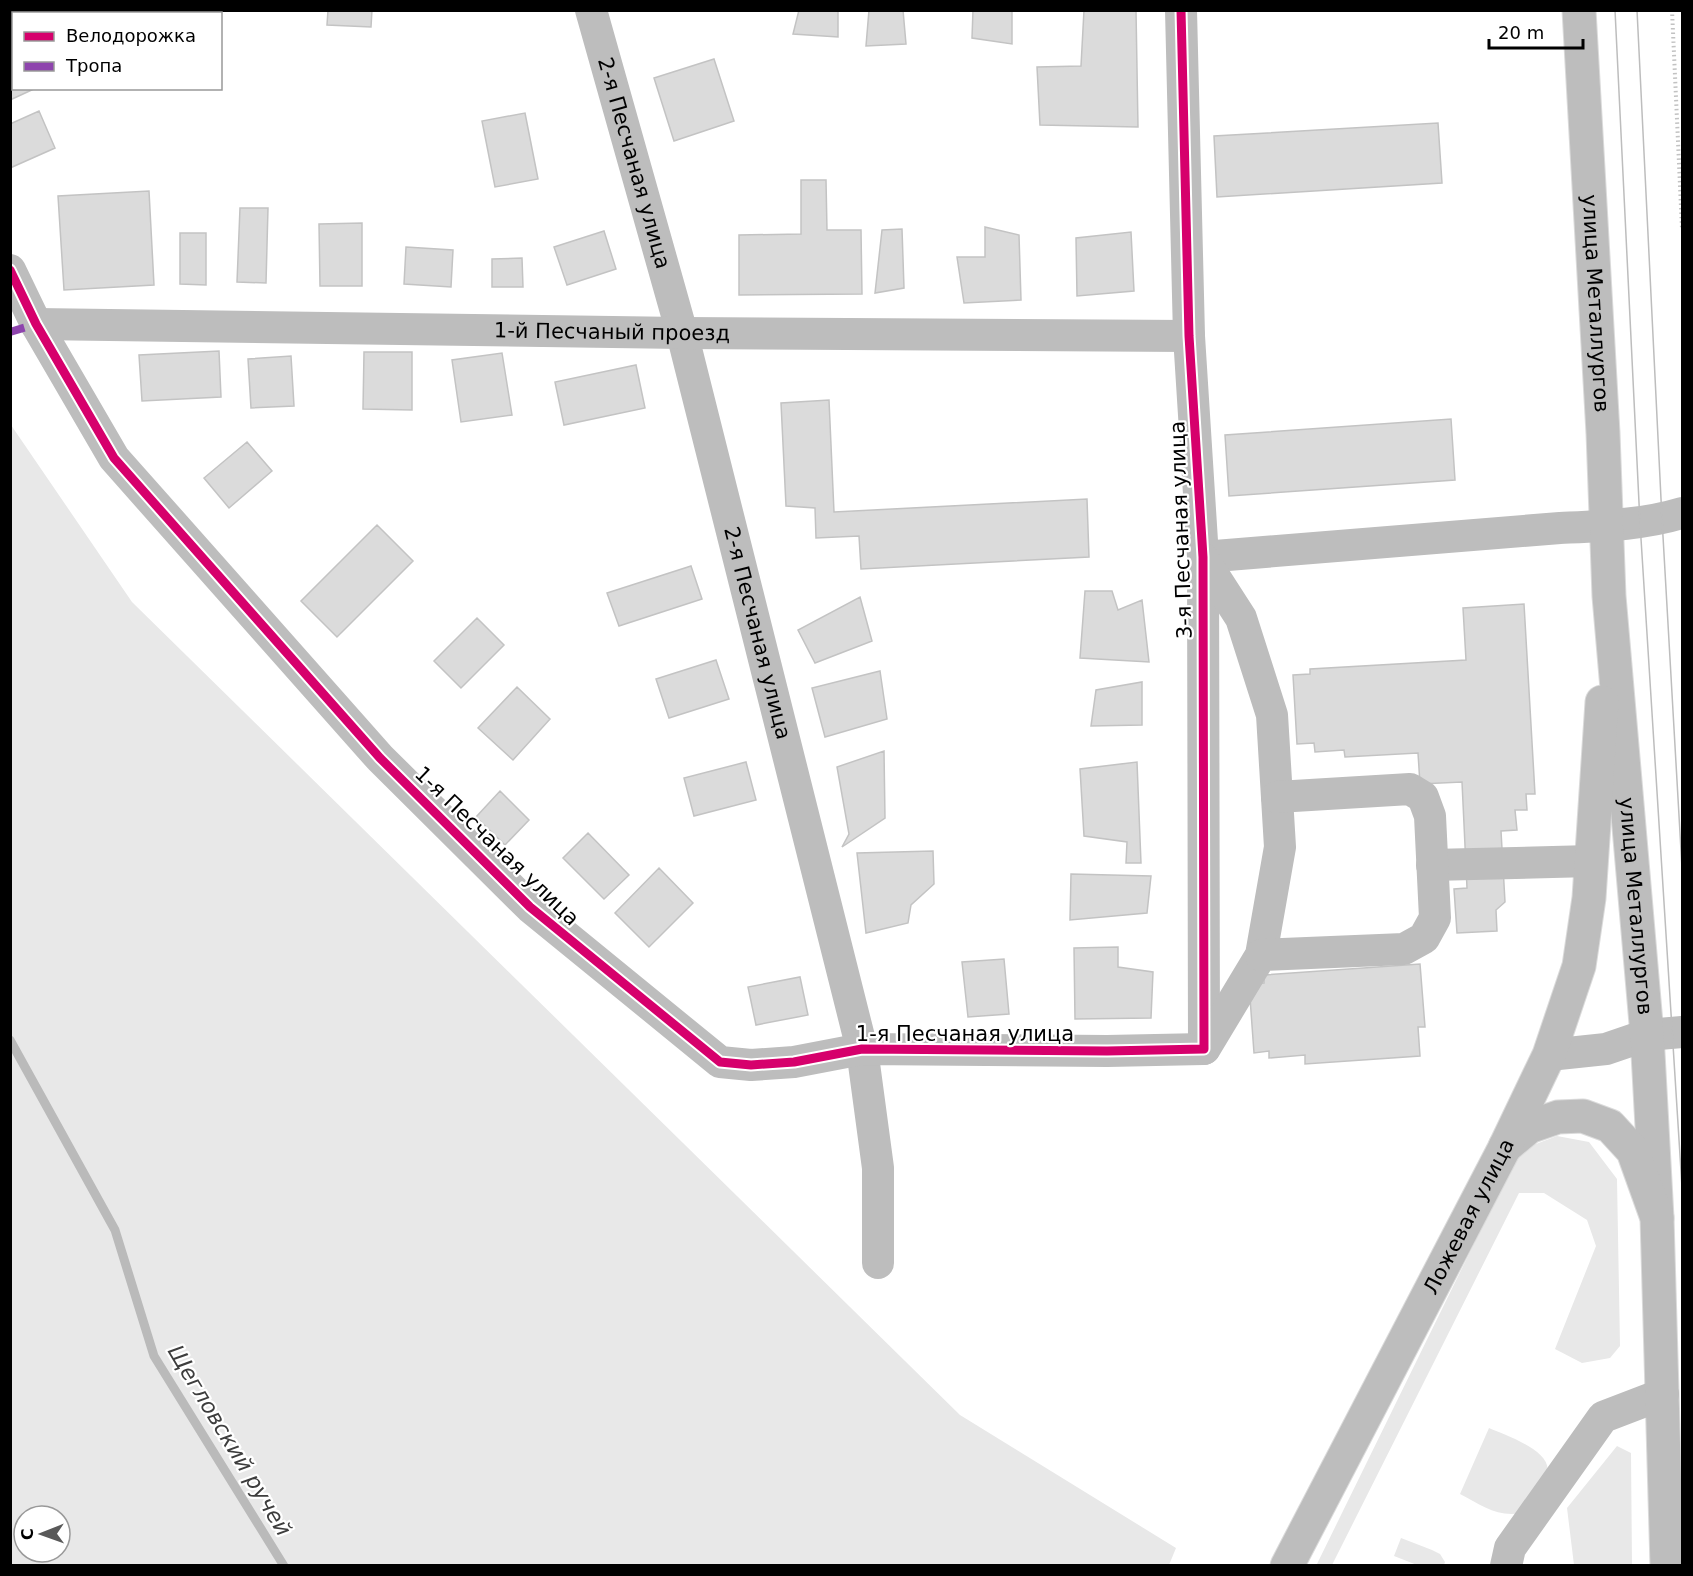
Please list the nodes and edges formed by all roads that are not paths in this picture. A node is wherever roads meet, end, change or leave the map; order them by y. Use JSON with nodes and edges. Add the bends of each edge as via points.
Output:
{"nodes":[{"id":1,"x":591,"y":10,"type":"edge"},
{"id":2,"x":1181,"y":10,"type":"edge"},
{"id":3,"x":1579,"y":10,"type":"edge"},
{"id":4,"x":10,"y":270,"type":"edge"},
{"id":5,"x":36,"y":324,"type":"junction"},
{"id":6,"x":682,"y":333,"type":"junction"},
{"id":7,"x":1188,"y":336,"type":"junction"},
{"id":8,"x":1683,"y":513,"type":"edge"},
{"id":9,"x":1606,"y":526,"type":"junction"},
{"id":10,"x":1203,"y":558,"type":"junction"},
{"id":11,"x":1609,"y":596,"type":"junction"},
{"id":12,"x":1277,"y":797,"type":"junction"},
{"id":13,"x":1591,"y":861,"type":"junction"},
{"id":14,"x":1432,"y":865,"type":"junction"},
{"id":15,"x":1261,"y":956,"type":"junction"},
{"id":16,"x":1683,"y":1032,"type":"edge"},
{"id":17,"x":1647,"y":1035,"type":"junction"},
{"id":18,"x":862,"y":1049,"type":"junction"},
{"id":19,"x":1204,"y":1049,"type":"junction"},
{"id":20,"x":1549,"y":1054,"type":"junction"},
{"id":21,"x":1504,"y":1149,"type":"junction"},
{"id":22,"x":1657,"y":1218,"type":"junction"},
{"id":23,"x":878,"y":1263,"type":"dead end"},
{"id":24,"x":1663,"y":1394,"type":"junction"},
{"id":25,"x":1508,"y":1557,"type":"edge"},
{"id":26,"x":1287,"y":1566,"type":"edge"},
{"id":27,"x":1667,"y":1566,"type":"edge"}],
"edges":[{"from":1,"to":6,"type":"street","name":"2-я Песчаная улица"},
{"from":2,"to":7,"type":"street","name":"3-я Песчаная улица"},
{"from":3,"to":9,"type":"main road","name":"улица Металлургов"},
{"from":4,"to":5,"type":"street","name":"1-я Песчаная улица"},
{"from":5,"to":6,"type":"street","name":"1-й Песчаный проезд"},
{"from":5,"to":18,"type":"street","name":"1-я Песчаная улица","via":[[114,458],[380,758],[530,908],[720,1062],[794,1062]]},
{"from":6,"to":7,"type":"street","name":"1-й Песчаный проезд"},
{"from":6,"to":18,"type":"street","name":"2-я Песчаная улица"},
{"from":7,"to":10,"type":"street","name":"3-я Песчаная улица"},
{"from":8,"to":9,"type":"street"},
{"from":9,"to":10,"type":"street"},
{"from":9,"to":11,"type":"main road","name":"улица Металлургов"},
{"from":10,"to":12,"type":"street","via":[[1241,618],[1272,715]]},
{"from":10,"to":19,"type":"street","name":"3-я Песчаная улица"},
{"from":11,"to":13,"type":"main road","name":"улица Металлургов"},
{"from":11,"to":17,"type":"main road","name":"улица Металлургов"},
{"from":12,"to":14,"type":"street","via":[[1410,789],[1423,797],[1430,816]]},
{"from":12,"to":15,"type":"street","via":[[1280,847]]},
{"from":13,"to":14,"type":"street"},
{"from":13,"to":20,"type":"main road","name":"улица Металлургов","via":[[1580,966]]},
{"from":14,"to":15,"type":"street","via":[[1435,918],[1424,938],[1404,949]]},
{"from":15,"to":19,"type":"street"},
{"from":16,"to":17,"type":"street"},
{"from":17,"to":20,"type":"street","via":[[1606,1049]]},
{"from":17,"to":22,"type":"main road","name":"улица Металлургов"},
{"from":18,"to":19,"type":"street","name":"1-я Песчаная улица"},
{"from":18,"to":23,"type":"street","name":"2-я Песчаная улица","via":[[878,1168]]},
{"from":20,"to":21,"type":"main road","name":"улица Металлургов"},
{"from":21,"to":22,"type":"main road","name":"Ложевая улица","via":[[1529,1127],[1558,1117],[1583,1116],[1610,1126],[1633,1151]]},
{"from":21,"to":26,"type":"main road","name":"Ложевая улица"},
{"from":22,"to":24,"type":"main road","name":"Ложевая улица"},
{"from":24,"to":25,"type":"street","via":[[1603,1417]]},
{"from":24,"to":27,"type":"main road","name":"Ложевая улица"}]}
